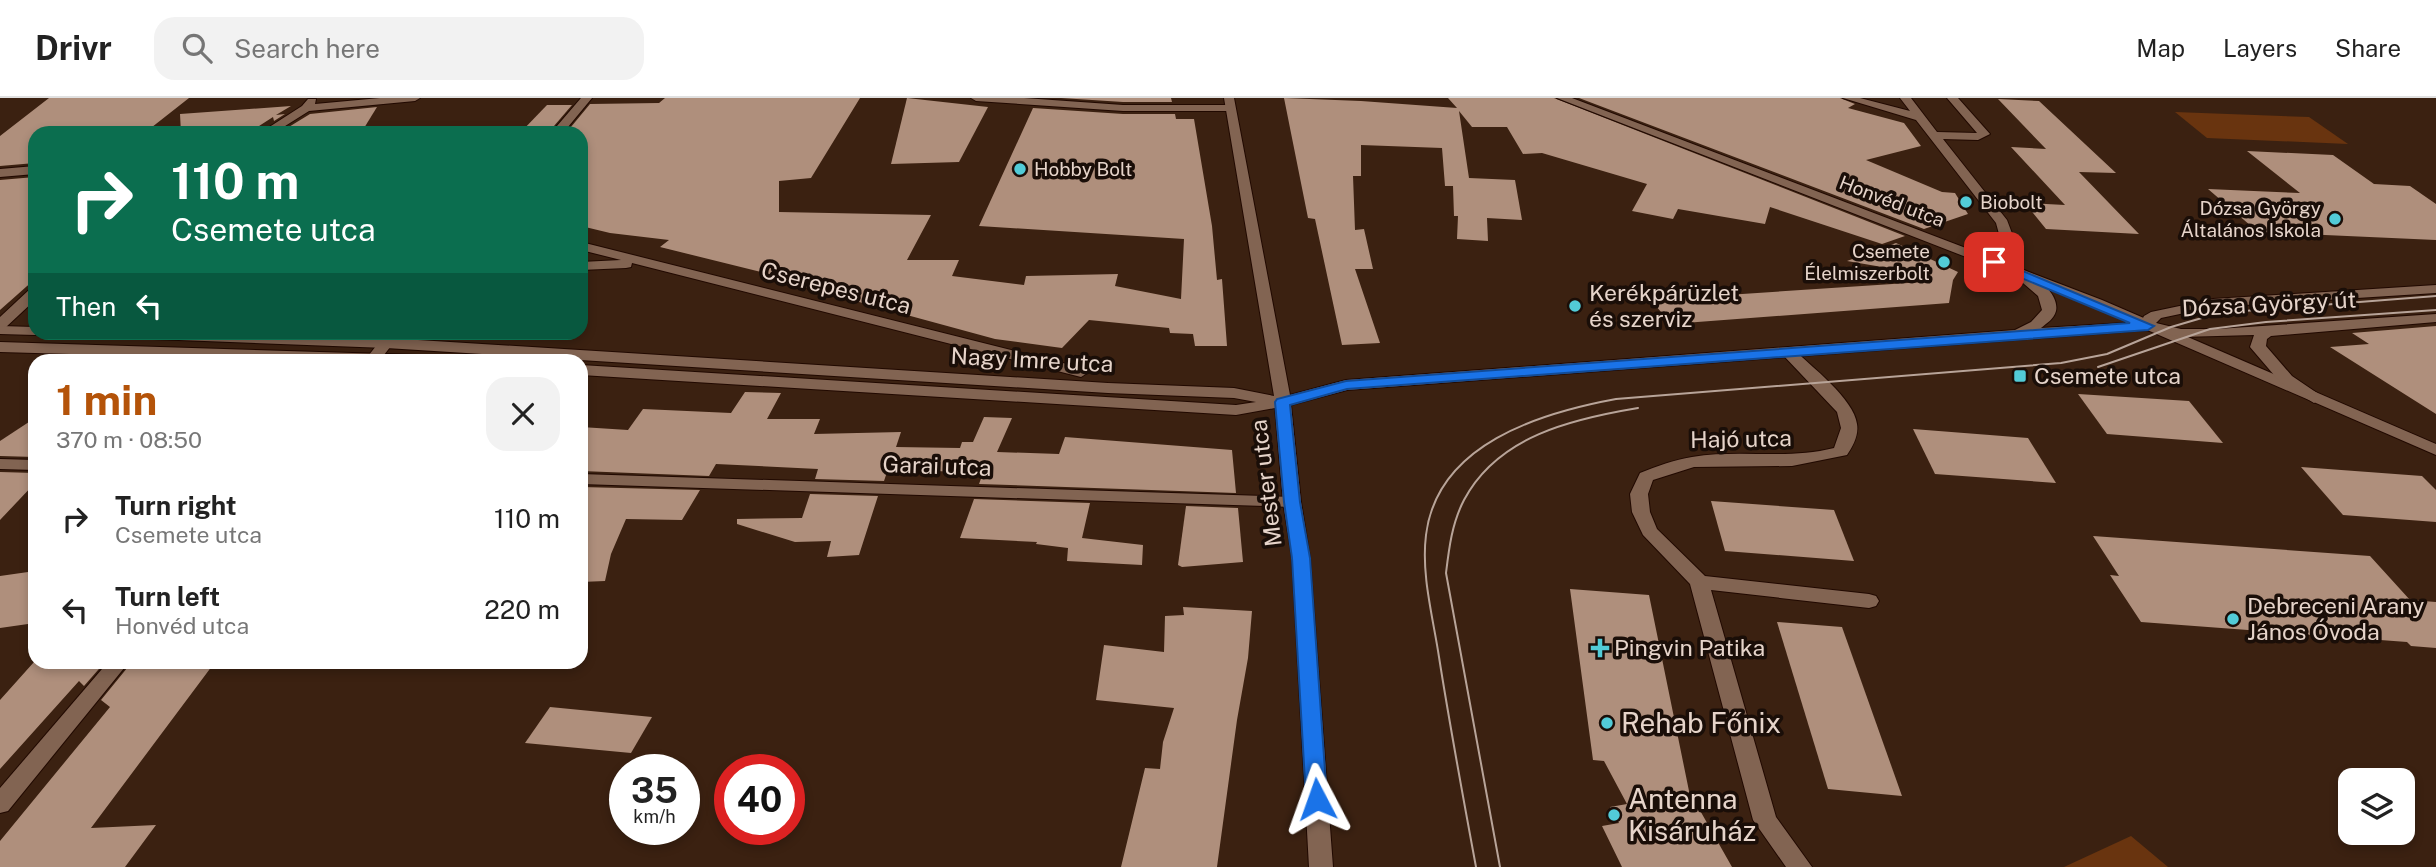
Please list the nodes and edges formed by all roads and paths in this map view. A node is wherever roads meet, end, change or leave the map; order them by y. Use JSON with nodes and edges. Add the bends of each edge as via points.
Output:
{"nodes":[{"id":1,"x":314,"y":98,"type":"edge"},
{"id":2,"x":413,"y":98,"type":"edge"},
{"id":3,"x":587,"y":98,"type":"edge"},
{"id":4,"x":976,"y":98,"type":"edge"},
{"id":5,"x":1562,"y":98,"type":"edge"},
{"id":6,"x":1848,"y":98,"type":"edge"},
{"id":7,"x":1905,"y":98,"type":"edge"},
{"id":8,"x":1952,"y":98,"type":"edge"},
{"id":9,"x":1229,"y":103,"type":"edge"},
{"id":10,"x":306,"y":108,"type":"junction"},
{"id":11,"x":1918,"y":117,"type":"junction"},
{"id":12,"x":277,"y":126,"type":"edge"},
{"id":13,"x":563,"y":126,"type":"edge"},
{"id":14,"x":1933,"y":135,"type":"junction"},
{"id":15,"x":28,"y":171,"type":"edge"},
{"id":16,"x":0,"y":173,"type":"edge"},
{"id":17,"x":588,"y":248,"type":"edge"},
{"id":18,"x":1973,"y":254,"type":"junction"},
{"id":19,"x":644,"y":264,"type":"junction"},
{"id":20,"x":588,"y":266,"type":"edge"},
{"id":21,"x":2016,"y":271,"type":"junction"},
{"id":22,"x":2436,"y":289,"type":"edge"},
{"id":23,"x":28,"y":299,"type":"edge"},
{"id":24,"x":2436,"y":318,"type":"edge"},
{"id":25,"x":2148,"y":326,"type":"junction"},
{"id":26,"x":0,"y":327,"type":"edge"},
{"id":27,"x":28,"y":330,"type":"edge"},
{"id":28,"x":2271,"y":330,"type":"junction"},
{"id":29,"x":2011,"y":336,"type":"junction"},
{"id":30,"x":389,"y":340,"type":"edge"},
{"id":31,"x":420,"y":340,"type":"edge"},
{"id":32,"x":0,"y":347,"type":"edge"},
{"id":33,"x":1788,"y":352,"type":"junction"},
{"id":34,"x":218,"y":354,"type":"edge"},
{"id":35,"x":377,"y":354,"type":"edge"},
{"id":36,"x":588,"y":370,"type":"edge"},
{"id":37,"x":1081,"y":372,"type":"dead end"},
{"id":38,"x":2314,"y":398,"type":"junction"},
{"id":39,"x":1283,"y":402,"type":"junction"},
{"id":40,"x":2436,"y":450,"type":"edge"},
{"id":41,"x":0,"y":464,"type":"edge"},
{"id":42,"x":28,"y":465,"type":"edge"},
{"id":43,"x":588,"y":479,"type":"edge"},
{"id":44,"x":1292,"y":502,"type":"junction"},
{"id":45,"x":1699,"y":582,"type":"junction"},
{"id":46,"x":1869,"y":601,"type":"dead end"},
{"id":47,"x":113,"y":669,"type":"edge"},
{"id":48,"x":0,"y":804,"type":"edge"},
{"id":49,"x":1321,"y":867,"type":"edge"},
{"id":50,"x":1800,"y":867,"type":"edge"}],
"edges":[{"from":1,"to":10,"type":"street"},
{"from":2,"to":10,"type":"street"},
{"from":3,"to":13,"type":"street"},
{"from":4,"to":9,"type":"street","via":[[1123,108]]},
{"from":5,"to":18,"type":"street","name":"Honvéd utca"},
{"from":6,"to":11,"type":"street"},
{"from":7,"to":11,"type":"street"},
{"from":8,"to":14,"type":"street","via":[[1984,134]]},
{"from":9,"to":39,"type":"street","name":"Mester utca"},
{"from":10,"to":12,"type":"street"},
{"from":11,"to":14,"type":"street"},
{"from":14,"to":18,"type":"street","via":[[2002,223],[2006,236]]},
{"from":15,"to":16,"type":"street"},
{"from":17,"to":19,"type":"street","name":"Cserepes utca"},
{"from":18,"to":21,"type":"street","name":"Honvéd utca"},
{"from":19,"to":20,"type":"street"},
{"from":19,"to":37,"type":"street","name":"Cserepes utca"},
{"from":21,"to":25,"type":"street","name":"Honvéd utca"},
{"from":21,"to":29,"type":"street","via":[[2045,292],[2049,303],[2042,321]]},
{"from":22,"to":25,"type":"street","name":"Dózsa György út","via":[[2213,303],[2156,315]]},
{"from":23,"to":26,"type":"street"},
{"from":24,"to":28,"type":"street","name":"Dózsa György út"},
{"from":25,"to":28,"type":"street","name":"Dózsa György út","via":[[2181,333]]},
{"from":25,"to":29,"type":"street"},
{"from":25,"to":38,"type":"street","name":"Honvéd utca"},
{"from":26,"to":27,"type":"street"},
{"from":28,"to":38,"type":"street","via":[[2261,335],[2258,347],[2286,379]]},
{"from":29,"to":33,"type":"street"},
{"from":30,"to":35,"type":"street"},
{"from":31,"to":39,"type":"street","name":"Nagy Imre utca","via":[[1234,393]]},
{"from":32,"to":34,"type":"street"},
{"from":33,"to":39,"type":"street","via":[[1346,385]]},
{"from":33,"to":45,"type":"street","name":"Hajó utca","via":[[1849,419],[1849,435],[1841,452],[1799,462],[1712,459],[1664,467],[1646,477],[1639,494],[1649,531]]},
{"from":36,"to":39,"type":"street","name":"Nagy Imre utca","via":[[1236,410]]},
{"from":38,"to":40,"type":"street","name":"Honvéd utca"},
{"from":39,"to":44,"type":"street","name":"Mester utca"},
{"from":41,"to":42,"type":"street"},
{"from":43,"to":44,"type":"street","name":"Garai utca"},
{"from":44,"to":49,"type":"street","name":"Mester utca","via":[[1301,558]]},
{"from":45,"to":46,"type":"street"},
{"from":45,"to":50,"type":"street","name":"Hajó utca","via":[[1765,820]]},
{"from":47,"to":48,"type":"street"}]}
